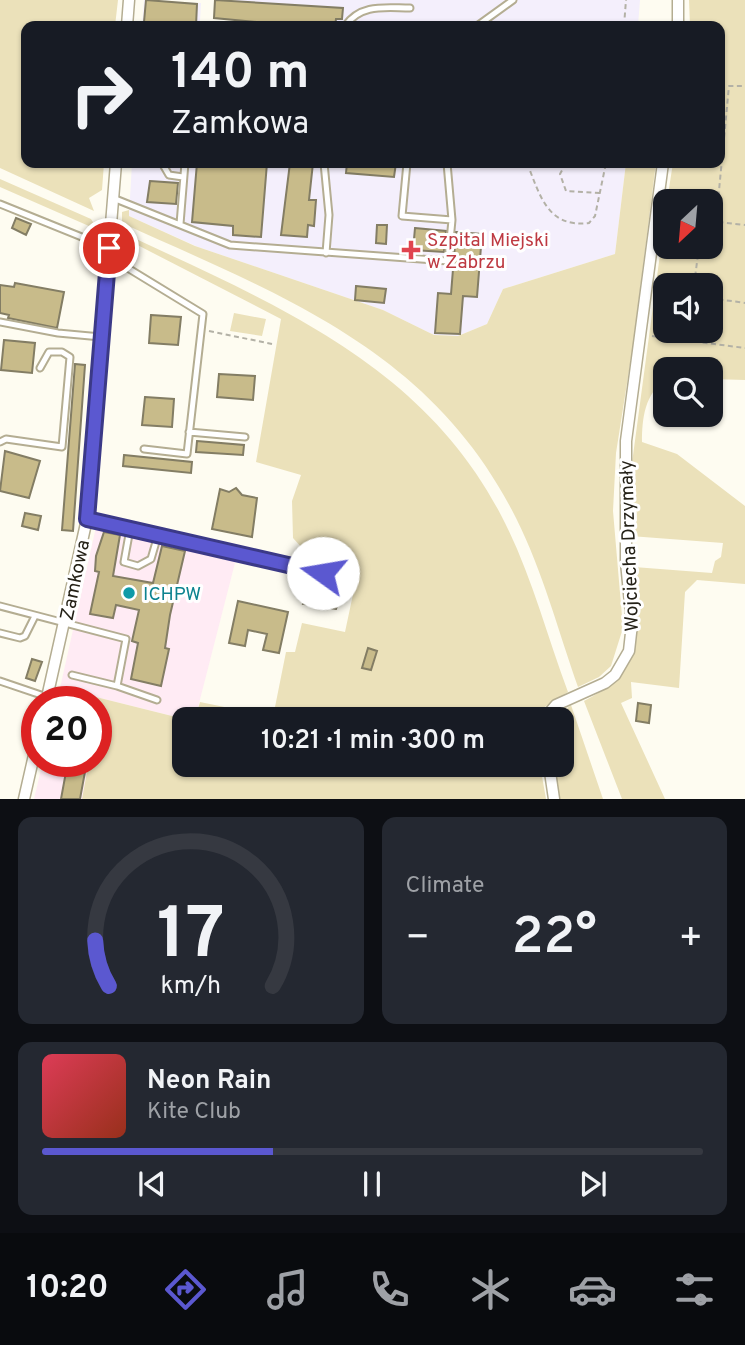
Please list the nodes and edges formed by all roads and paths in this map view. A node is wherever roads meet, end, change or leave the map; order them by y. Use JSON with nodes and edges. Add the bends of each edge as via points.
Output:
{"nodes":[{"id":1,"x":129,"y":0,"type":"edge"},
{"id":2,"x":513,"y":0,"type":"edge"},
{"id":3,"x":626,"y":0,"type":"edge"},
{"id":4,"x":678,"y":0,"type":"edge"},
{"id":5,"x":410,"y":8,"type":"dead end"},
{"id":6,"x":127,"y":21,"type":"edge"},
{"id":7,"x":351,"y":21,"type":"edge"},
{"id":8,"x":484,"y":21,"type":"edge"},
{"id":9,"x":624,"y":21,"type":"edge"},
{"id":10,"x":678,"y":21,"type":"edge"},
{"id":11,"x":745,"y":86,"type":"edge"},
{"id":12,"x":725,"y":128,"type":"edge"},
{"id":13,"x":116,"y":168,"type":"edge"},
{"id":14,"x":165,"y":168,"type":"edge"},
{"id":15,"x":184,"y":168,"type":"edge"},
{"id":16,"x":324,"y":168,"type":"edge"},
{"id":17,"x":407,"y":168,"type":"edge"},
{"id":18,"x":447,"y":168,"type":"edge"},
{"id":19,"x":529,"y":168,"type":"edge"},
{"id":20,"x":563,"y":168,"type":"edge"},
{"id":21,"x":605,"y":168,"type":"edge"},
{"id":22,"x":662,"y":168,"type":"edge"},
{"id":23,"x":721,"y":168,"type":"edge"},
{"id":24,"x":183,"y":177,"type":"junction"},
{"id":25,"x":719,"y":189,"type":"edge"},
{"id":26,"x":600,"y":192,"type":"junction"},
{"id":27,"x":113,"y":198,"type":"junction"},
{"id":28,"x":0,"y":204,"type":"edge"},
{"id":29,"x":452,"y":220,"type":"junction"},
{"id":30,"x":723,"y":223,"type":"edge"},
{"id":31,"x":180,"y":225,"type":"junction"},
{"id":32,"x":745,"y":225,"type":"edge"},
{"id":33,"x":108,"y":252,"type":"junction"},
{"id":34,"x":326,"y":253,"type":"junction"},
{"id":35,"x":723,"y":300,"type":"edge"},
{"id":36,"x":745,"y":303,"type":"edge"},
{"id":37,"x":0,"y":322,"type":"edge"},
{"id":38,"x":201,"y":329,"type":"junction"},
{"id":39,"x":641,"y":335,"type":"junction"},
{"id":40,"x":101,"y":337,"type":"junction"},
{"id":41,"x":272,"y":344,"type":"dead end"},
{"id":42,"x":745,"y":348,"type":"edge"},
{"id":43,"x":40,"y":368,"type":"dead end"},
{"id":44,"x":189,"y":432,"type":"junction"},
{"id":45,"x":245,"y":437,"type":"dead end"},
{"id":46,"x":0,"y":442,"type":"edge"},
{"id":47,"x":144,"y":449,"type":"dead end"},
{"id":48,"x":87,"y":519,"type":"junction"},
{"id":49,"x":130,"y":529,"type":"junction"},
{"id":50,"x":158,"y":535,"type":"junction"},
{"id":51,"x":323,"y":573,"type":"dead end"},
{"id":52,"x":0,"y":606,"type":"edge"},
{"id":53,"x":35,"y":616,"type":"junction"},
{"id":54,"x":64,"y":625,"type":"junction"},
{"id":55,"x":0,"y":633,"type":"edge"},
{"id":56,"x":72,"y":675,"type":"dead end"},
{"id":57,"x":0,"y":681,"type":"edge"},
{"id":58,"x":50,"y":686,"type":"edge"},
{"id":59,"x":117,"y":686,"type":"junction"},
{"id":60,"x":21,"y":689,"type":"edge"},
{"id":61,"x":157,"y":700,"type":"dead end"},
{"id":62,"x":554,"y":707,"type":"edge"},
{"id":63,"x":29,"y":777,"type":"edge"},
{"id":64,"x":551,"y":777,"type":"edge"},
{"id":65,"x":24,"y":799,"type":"edge"},
{"id":66,"x":554,"y":799,"type":"edge"}],
"edges":[{"from":1,"to":6,"type":"street"},
{"from":2,"to":8,"type":"lane"},
{"from":3,"to":9,"type":"path"},
{"from":4,"to":10,"type":"street"},
{"from":5,"to":7,"type":"lane","via":[[371,8]]},
{"from":11,"to":12,"type":"path","via":[[729,86]]},
{"from":13,"to":27,"type":"street","name":"Zamkowa"},
{"from":14,"to":24,"type":"lane","via":[[169,175]]},
{"from":15,"to":24,"type":"lane"},
{"from":16,"to":34,"type":"lane"},
{"from":17,"to":29,"type":"lane","via":[[402,216]]},
{"from":18,"to":29,"type":"lane"},
{"from":19,"to":26,"type":"path","via":[[544,204],[573,225],[589,223],[595,216]]},
{"from":20,"to":26,"type":"path","via":[[560,174],[566,191]]},
{"from":21,"to":26,"type":"path"},
{"from":22,"to":39,"type":"street","name":"Wojciecha Drzymały"},
{"from":23,"to":25,"type":"path"},
{"from":24,"to":31,"type":"lane"},
{"from":27,"to":31,"type":"lane"},
{"from":27,"to":33,"type":"street","name":"Zamkowa"},
{"from":28,"to":33,"type":"lane"},
{"from":29,"to":34,"type":"lane","via":[[448,261]]},
{"from":30,"to":32,"type":"path"},
{"from":31,"to":34,"type":"lane","via":[[230,245]]},
{"from":33,"to":38,"type":"lane","via":[[203,314]]},
{"from":33,"to":40,"type":"street","name":"Zamkowa"},
{"from":35,"to":36,"type":"path"},
{"from":37,"to":40,"type":"lane"},
{"from":38,"to":41,"type":"path"},
{"from":38,"to":44,"type":"lane"},
{"from":39,"to":42,"type":"path"},
{"from":39,"to":62,"type":"street","name":"Wojciecha Drzymały","via":[[625,441],[626,562],[632,624],[629,651],[606,683]]},
{"from":40,"to":48,"type":"street","name":"Zamkowa"},
{"from":43,"to":46,"type":"lane","via":[[49,352],[70,357],[62,447]]},
{"from":44,"to":45,"type":"lane"},
{"from":44,"to":47,"type":"lane","via":[[187,454]]},
{"from":48,"to":49,"type":"lane"},
{"from":48,"to":54,"type":"street","name":"Zamkowa"},
{"from":49,"to":50,"type":"lane"},
{"from":49,"to":50,"type":"lane","via":[[123,558],[138,566],[151,559]]},
{"from":50,"to":51,"type":"lane"},
{"from":52,"to":53,"type":"lane"},
{"from":53,"to":54,"type":"lane"},
{"from":53,"to":55,"type":"lane","via":[[25,636]]},
{"from":54,"to":58,"type":"street","name":"Zamkowa"},
{"from":54,"to":59,"type":"lane","via":[[126,639]]},
{"from":56,"to":59,"type":"lane"},
{"from":57,"to":60,"type":"lane"},
{"from":59,"to":61,"type":"lane"},
{"from":63,"to":65,"type":"street"},
{"from":64,"to":66,"type":"street"}]}
